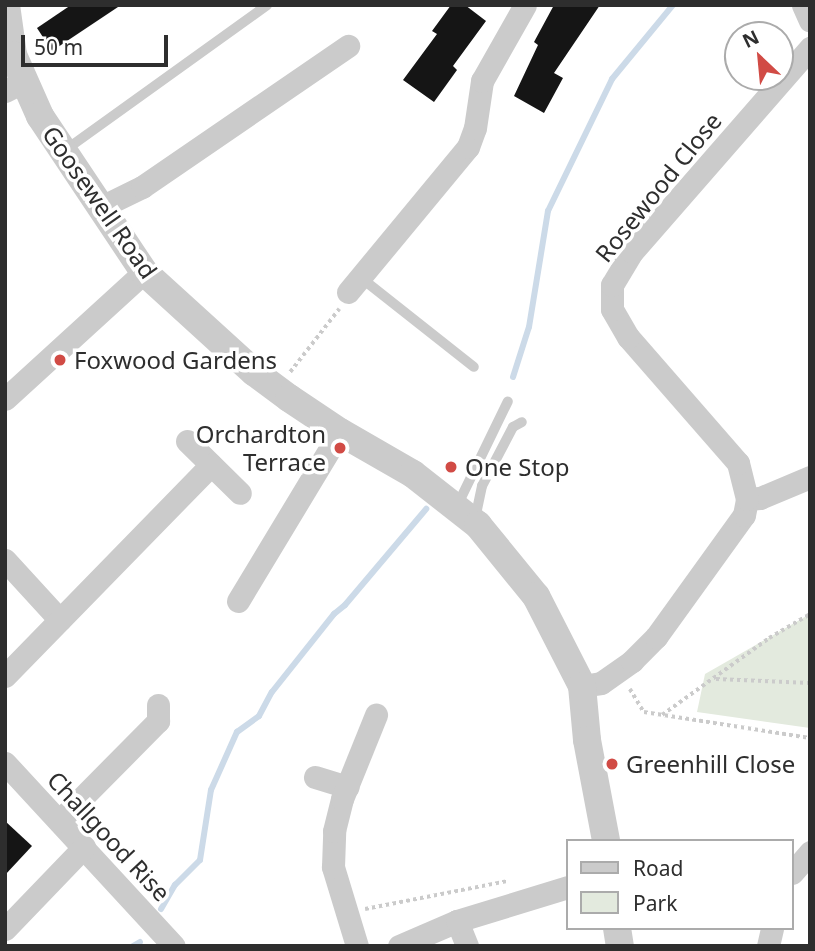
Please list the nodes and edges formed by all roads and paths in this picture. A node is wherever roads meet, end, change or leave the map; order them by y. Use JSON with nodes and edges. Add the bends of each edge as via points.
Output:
{"nodes":[{"id":1,"x":6,"y":5,"type":"edge"},
{"id":2,"x":267,"y":5,"type":"edge"},
{"id":3,"x":525,"y":5,"type":"edge"},
{"id":4,"x":803,"y":5,"type":"edge"},
{"id":5,"x":810,"y":21,"type":"edge"},
{"id":6,"x":348,"y":46,"type":"dead end"},
{"id":7,"x":810,"y":48,"type":"edge"},
{"id":8,"x":14,"y":86,"type":"edge"},
{"id":9,"x":64,"y":151,"type":"junction"},
{"id":10,"x":99,"y":208,"type":"junction"},
{"id":11,"x":144,"y":272,"type":"junction"},
{"id":12,"x":358,"y":272,"type":"junction"},
{"id":13,"x":474,"y":367,"type":"dead end"},
{"id":14,"x":276,"y":389,"type":"junction"},
{"id":15,"x":5,"y":399,"type":"edge"},
{"id":16,"x":509,"y":401,"type":"dead end"},
{"id":17,"x":522,"y":422,"type":"dead end"},
{"id":18,"x":340,"y":432,"type":"junction"},
{"id":19,"x":187,"y":441,"type":"dead end"},
{"id":20,"x":211,"y":465,"type":"junction"},
{"id":21,"x":810,"y":477,"type":"edge"},
{"id":22,"x":240,"y":493,"type":"dead end"},
{"id":23,"x":747,"y":499,"type":"junction"},
{"id":24,"x":458,"y":505,"type":"dead end"},
{"id":25,"x":474,"y":522,"type":"dead end"},
{"id":26,"x":5,"y":560,"type":"edge"},
{"id":27,"x":238,"y":601,"type":"dead end"},
{"id":28,"x":810,"y":614,"type":"edge"},
{"id":29,"x":60,"y":620,"type":"junction"},
{"id":30,"x":618,"y":669,"type":"junction"},
{"id":31,"x":5,"y":676,"type":"edge"},
{"id":32,"x":714,"y":678,"type":"junction"},
{"id":33,"x":810,"y":684,"type":"edge"},
{"id":34,"x":582,"y":685,"type":"junction"},
{"id":35,"x":158,"y":705,"type":"dead end"},
{"id":36,"x":376,"y":715,"type":"dead end"},
{"id":37,"x":662,"y":715,"type":"junction"},
{"id":38,"x":810,"y":737,"type":"edge"},
{"id":39,"x":5,"y":763,"type":"edge"},
{"id":40,"x":315,"y":777,"type":"dead end"},
{"id":41,"x":347,"y":787,"type":"junction"},
{"id":42,"x":59,"y":821,"type":"junction"},
{"id":43,"x":606,"y":839,"type":"edge"},
{"id":44,"x":84,"y":847,"type":"junction"},
{"id":45,"x":810,"y":852,"type":"edge"},
{"id":46,"x":794,"y":871,"type":"edge"},
{"id":47,"x":516,"y":880,"type":"dead end"},
{"id":48,"x":566,"y":888,"type":"edge"},
{"id":49,"x":346,"y":913,"type":"junction"},
{"id":50,"x":457,"y":921,"type":"junction"},
{"id":51,"x":5,"y":929,"type":"edge"},
{"id":52,"x":174,"y":946,"type":"edge"},
{"id":53,"x":357,"y":946,"type":"edge"},
{"id":54,"x":399,"y":946,"type":"edge"},
{"id":55,"x":467,"y":946,"type":"edge"}],
"edges":[{"from":1,"to":8,"type":"street","name":"Goosewell Road"},
{"from":2,"to":9,"type":"lane"},
{"from":3,"to":12,"type":"street","via":[[482,81],[468,147]]},
{"from":4,"to":5,"type":"street"},
{"from":6,"to":10,"type":"street","via":[[142,187]]},
{"from":7,"to":23,"type":"street","name":"Rosewood Close","via":[[632,252],[612,285],[612,309],[628,337],[738,463]]},
{"from":8,"to":9,"type":"street","name":"Goosewell Road"},
{"from":9,"to":10,"type":"street","name":"Goosewell Road"},
{"from":10,"to":11,"type":"street","name":"Goosewell Road"},
{"from":11,"to":14,"type":"street","name":"Goosewell Road"},
{"from":11,"to":15,"type":"street"},
{"from":12,"to":13,"type":"lane"},
{"from":12,"to":14,"type":"path","via":[[341,308]]},
{"from":14,"to":18,"type":"street","name":"Goosewell Road"},
{"from":16,"to":24,"type":"lane"},
{"from":17,"to":25,"type":"lane","via":[[513,427],[482,485]]},
{"from":18,"to":27,"type":"street"},
{"from":18,"to":34,"type":"street","name":"Goosewell Road","via":[[413,474],[478,524],[536,596]]},
{"from":19,"to":20,"type":"street"},
{"from":20,"to":22,"type":"street"},
{"from":20,"to":29,"type":"street"},
{"from":21,"to":23,"type":"street"},
{"from":23,"to":30,"type":"street","via":[[744,515],[656,637]]},
{"from":26,"to":29,"type":"street"},
{"from":28,"to":32,"type":"path"},
{"from":29,"to":31,"type":"street"},
{"from":30,"to":34,"type":"street","via":[[601,683]]},
{"from":30,"to":37,"type":"path","via":[[644,712]]},
{"from":32,"to":33,"type":"path"},
{"from":32,"to":37,"type":"path"},
{"from":34,"to":43,"type":"street","name":"Goosewell Road"},
{"from":35,"to":42,"type":"street","via":[[158,721]]},
{"from":36,"to":41,"type":"street"},
{"from":37,"to":38,"type":"path"},
{"from":39,"to":42,"type":"street","name":"Challgood Rise"},
{"from":40,"to":41,"type":"street"},
{"from":41,"to":49,"type":"street","via":[[334,831],[332,867]]},
{"from":42,"to":44,"type":"street","name":"Challgood Rise"},
{"from":44,"to":51,"type":"street"},
{"from":44,"to":52,"type":"street","name":"Challgood Rise"},
{"from":45,"to":46,"type":"street"},
{"from":47,"to":49,"type":"path"},
{"from":48,"to":50,"type":"street"},
{"from":49,"to":53,"type":"street"},
{"from":50,"to":54,"type":"street"},
{"from":50,"to":55,"type":"street"}]}
